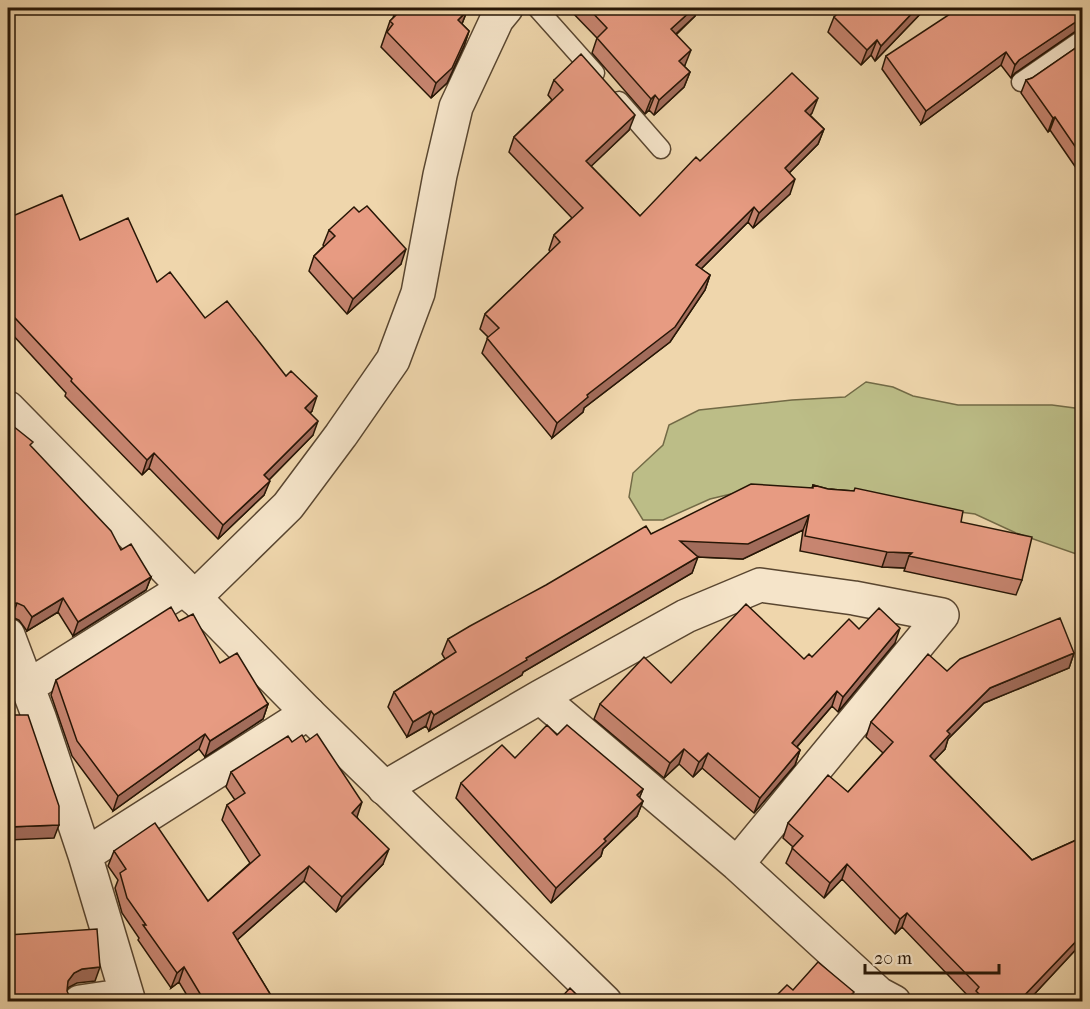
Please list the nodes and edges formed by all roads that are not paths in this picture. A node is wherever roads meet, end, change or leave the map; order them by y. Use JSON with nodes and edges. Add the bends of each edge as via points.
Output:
{"nodes":[{"id":1,"x":506,"y":8,"type":"edge"},
{"id":2,"x":537,"y":8,"type":"edge"},
{"id":3,"x":1083,"y":40,"type":"edge"},
{"id":4,"x":1021,"y":82,"type":"dead end"},
{"id":5,"x":661,"y":149,"type":"dead end"},
{"id":6,"x":8,"y":408,"type":"edge"},
{"id":7,"x":190,"y":593,"type":"junction"},
{"id":8,"x":8,"y":635,"type":"edge"},
{"id":9,"x":540,"y":697,"type":"junction"},
{"id":10,"x":28,"y":707,"type":"junction"},
{"id":11,"x":308,"y":713,"type":"junction"},
{"id":12,"x":384,"y":788,"type":"junction"},
{"id":13,"x":85,"y":855,"type":"junction"},
{"id":14,"x":737,"y":864,"type":"junction"},
{"id":15,"x":128,"y":998,"type":"edge"},
{"id":16,"x":80,"y":1002,"type":"edge"},
{"id":17,"x":605,"y":1002,"type":"edge"},
{"id":18,"x":894,"y":1002,"type":"edge"}],
"edges":[{"from":1,"to":7,"type":"street","via":[[497,19],[456,107],[418,293],[393,360],[288,506]]},
{"from":2,"to":5,"type":"lane"},
{"from":3,"to":4,"type":"lane"},
{"from":6,"to":7,"type":"street"},
{"from":7,"to":10,"type":"street"},
{"from":7,"to":11,"type":"street"},
{"from":8,"to":10,"type":"street"},
{"from":9,"to":12,"type":"street"},
{"from":9,"to":14,"type":"street"},
{"from":9,"to":14,"type":"street","via":[[686,616],[760,585],[942,615]]},
{"from":10,"to":13,"type":"street"},
{"from":11,"to":12,"type":"street"},
{"from":11,"to":13,"type":"street"},
{"from":12,"to":17,"type":"street"},
{"from":13,"to":15,"type":"street"},
{"from":14,"to":18,"type":"street","via":[[879,994]]},
{"from":15,"to":16,"type":"street"}]}
